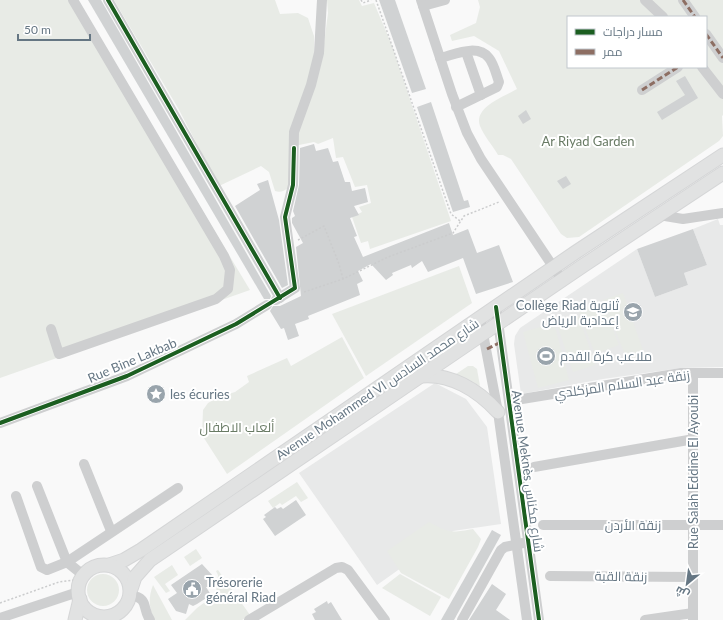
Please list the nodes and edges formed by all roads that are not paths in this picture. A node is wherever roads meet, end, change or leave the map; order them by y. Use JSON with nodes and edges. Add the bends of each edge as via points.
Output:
{"nodes":[{"id":1,"x":73,"y":0,"type":"edge"},
{"id":2,"x":108,"y":0,"type":"edge"},
{"id":3,"x":322,"y":0,"type":"edge"},
{"id":4,"x":444,"y":0,"type":"edge"},
{"id":5,"x":645,"y":0,"type":"edge"},
{"id":6,"x":683,"y":0,"type":"edge"},
{"id":7,"x":422,"y":3,"type":"edge"},
{"id":8,"x":662,"y":16,"type":"edge"},
{"id":9,"x":694,"y":16,"type":"edge"},
{"id":10,"x":707,"y":35,"type":"edge"},
{"id":11,"x":466,"y":52,"type":"junction"},
{"id":12,"x":440,"y":58,"type":"junction"},
{"id":13,"x":723,"y":58,"type":"edge"},
{"id":14,"x":676,"y":68,"type":"edge"},
{"id":15,"x":703,"y":68,"type":"edge"},
{"id":16,"x":642,"y":90,"type":"dead end"},
{"id":17,"x":723,"y":94,"type":"edge"},
{"id":18,"x":481,"y":96,"type":"junction"},
{"id":19,"x":456,"y":107,"type":"junction"},
{"id":20,"x":723,"y":155,"type":"edge"},
{"id":21,"x":723,"y":173,"type":"edge"},
{"id":22,"x":723,"y":213,"type":"edge"},
{"id":23,"x":659,"y":215,"type":"junction"},
{"id":24,"x":553,"y":268,"type":"junction"},
{"id":25,"x":562,"y":280,"type":"junction"},
{"id":26,"x":267,"y":305,"type":"dead end"},
{"id":27,"x":496,"y":307,"type":"junction"},
{"id":28,"x":480,"y":318,"type":"junction"},
{"id":29,"x":498,"y":325,"type":"junction"},
{"id":30,"x":51,"y":329,"type":"dead end"},
{"id":31,"x":484,"y":334,"type":"junction"},
{"id":32,"x":501,"y":342,"type":"junction"},
{"id":33,"x":487,"y":349,"type":"junction"},
{"id":34,"x":693,"y":373,"type":"junction"},
{"id":35,"x":723,"y":373,"type":"edge"},
{"id":36,"x":421,"y":376,"type":"junction"},
{"id":37,"x":522,"y":399,"type":"dead end"},
{"id":38,"x":498,"y":412,"type":"junction"},
{"id":39,"x":0,"y":423,"type":"edge"},
{"id":40,"x":694,"y":439,"type":"junction"},
{"id":41,"x":84,"y":464,"type":"dead end"},
{"id":42,"x":534,"y":467,"type":"dead end"},
{"id":43,"x":37,"y":486,"type":"dead end"},
{"id":44,"x":178,"y":488,"type":"dead end"},
{"id":45,"x":16,"y":496,"type":"dead end"},
{"id":46,"x":693,"y":524,"type":"junction"},
{"id":47,"x":543,"y":525,"type":"dead end"},
{"id":48,"x":723,"y":525,"type":"edge"},
{"id":49,"x":111,"y":531,"type":"junction"},
{"id":50,"x":528,"y":543,"type":"junction"},
{"id":51,"x":516,"y":544,"type":"junction"},
{"id":52,"x":67,"y":562,"type":"junction"},
{"id":53,"x":109,"y":565,"type":"junction"},
{"id":54,"x":550,"y":576,"type":"dead end"},
{"id":55,"x":693,"y":577,"type":"junction"},
{"id":56,"x":80,"y":586,"type":"junction"},
{"id":57,"x":130,"y":592,"type":"junction"},
{"id":58,"x":693,"y":616,"type":"edge"},
{"id":59,"x":0,"y":618,"type":"edge"},
{"id":60,"x":102,"y":618,"type":"edge"},
{"id":61,"x":75,"y":620,"type":"edge"},
{"id":62,"x":150,"y":620,"type":"edge"},
{"id":63,"x":249,"y":620,"type":"edge"},
{"id":64,"x":385,"y":620,"type":"edge"},
{"id":65,"x":462,"y":620,"type":"edge"},
{"id":66,"x":527,"y":620,"type":"edge"},
{"id":67,"x":539,"y":620,"type":"edge"},
{"id":68,"x":645,"y":620,"type":"edge"}],
"edges":[{"from":1,"to":30,"type":"street","via":[[230,270],[228,289],[216,299],[58,354]]},
{"from":2,"to":3,"type":"street","via":[[278,299],[295,288],[285,217],[293,185],[294,132],[311,85],[319,53]]},
{"from":4,"to":7,"type":"street"},
{"from":5,"to":8,"type":"street"},
{"from":6,"to":9,"type":"street"},
{"from":7,"to":12,"type":"street"},
{"from":10,"to":13,"type":"street"},
{"from":11,"to":12,"type":"street"},
{"from":11,"to":18,"type":"street"},
{"from":11,"to":18,"type":"street","via":[[475,50],[488,56],[499,82],[497,87]]},
{"from":12,"to":19,"type":"street"},
{"from":14,"to":16,"type":"street"},
{"from":15,"to":17,"type":"street"},
{"from":18,"to":19,"type":"street"},
{"from":19,"to":24,"type":"street","via":[[466,133],[481,159]]},
{"from":20,"to":24,"type":"main road","name":"Avenue Mohammed VI شارع محمد السادس"},
{"from":21,"to":23,"type":"main road","name":"Avenue Mohammed VI شارع محمد السادس"},
{"from":22,"to":23,"type":"street","via":[[683,220]]},
{"from":23,"to":25,"type":"main road","name":"Avenue Mohammed VI شارع محمد السادس"},
{"from":24,"to":25,"type":"street"},
{"from":24,"to":27,"type":"main road","name":"Avenue Mohammed VI شارع محمد السادس"},
{"from":25,"to":29,"type":"main road","name":"Avenue Mohammed VI شارع محمد السادس"},
{"from":26,"to":39,"type":"street","name":"Rue Bine Lakbab","via":[[236,324],[127,376]]},
{"from":27,"to":28,"type":"main road","name":"Avenue Mohammed VI شارع محمد السادس"},
{"from":27,"to":29,"type":"street","name":"Avenue Meknès شارع مكناس"},
{"from":28,"to":31,"type":"street","name":"Avenue Meknès شارع مكناس"},
{"from":28,"to":53,"type":"main road","name":"Avenue Mohammed VI شارع محمد السادس","via":[[141,550]]},
{"from":29,"to":31,"type":"main road","name":"Avenue Mohammed VI شارع محمد السادس"},
{"from":29,"to":32,"type":"street","name":"Avenue Meknès شارع مكناس"},
{"from":31,"to":33,"type":"street","name":"Avenue Meknès شارع مكناس"},
{"from":31,"to":36,"type":"main road","name":"Avenue Mohammed VI شارع محمد السادس"},
{"from":32,"to":33,"type":"street"},
{"from":32,"to":50,"type":"street","name":"Avenue Meknès شارع مكناس"},
{"from":33,"to":38,"type":"street","name":"Avenue Meknès شارع مكناس"},
{"from":34,"to":35,"type":"street","name":"زنقة عبد السلام المزكلدي"},
{"from":34,"to":37,"type":"street","name":"زنقة عبد السلام المزكلدي"},
{"from":34,"to":40,"type":"street","name":"Rue Salah Eddine El Ayoubi"},
{"from":36,"to":38,"type":"main road","via":[[438,376],[452,380],[474,392]]},
{"from":36,"to":57,"type":"main road","name":"Avenue Mohammed VI شارع محمد السادس","via":[[150,560],[135,577]]},
{"from":38,"to":51,"type":"street","name":"Avenue Meknès شارع مكناس"},
{"from":40,"to":42,"type":"street"},
{"from":40,"to":46,"type":"street","name":"Rue Salah Eddine El Ayoubi"},
{"from":41,"to":49,"type":"street"},
{"from":43,"to":52,"type":"street"},
{"from":44,"to":49,"type":"street"},
{"from":45,"to":52,"type":"street","via":[[41,567],[47,570]]},
{"from":46,"to":47,"type":"street","name":"زنقة الأردن"},
{"from":46,"to":48,"type":"street","name":"زنقة الأردن"},
{"from":46,"to":55,"type":"street","name":"Rue Salah Eddine El Ayoubi"},
{"from":49,"to":52,"type":"street"},
{"from":50,"to":51,"type":"street"},
{"from":50,"to":67,"type":"street","name":"Avenue Meknès شارع مكناس"},
{"from":51,"to":65,"type":"street","via":[[501,550]]},
{"from":51,"to":66,"type":"street","name":"Avenue Meknès شارع مكناس"},
{"from":52,"to":56,"type":"street","via":[[76,571]]},
{"from":53,"to":56,"type":"main road","via":[[94,566]]},
{"from":53,"to":57,"type":"main road","via":[[124,573],[129,580]]},
{"from":54,"to":55,"type":"street","name":"زنقة القبة"},
{"from":55,"to":58,"type":"street","name":"Rue Salah Eddine El Ayoubi"},
{"from":56,"to":59,"type":"street","via":[[62,597]]},
{"from":56,"to":60,"type":"main road","via":[[89,612]]},
{"from":56,"to":61,"type":"main road"},
{"from":57,"to":60,"type":"main road","via":[[123,609]]},
{"from":57,"to":62,"type":"street","via":[[143,600]]},
{"from":58,"to":68,"type":"street"},
{"from":63,"to":64,"type":"street","via":[[336,568],[342,567],[348,570]]}]}
